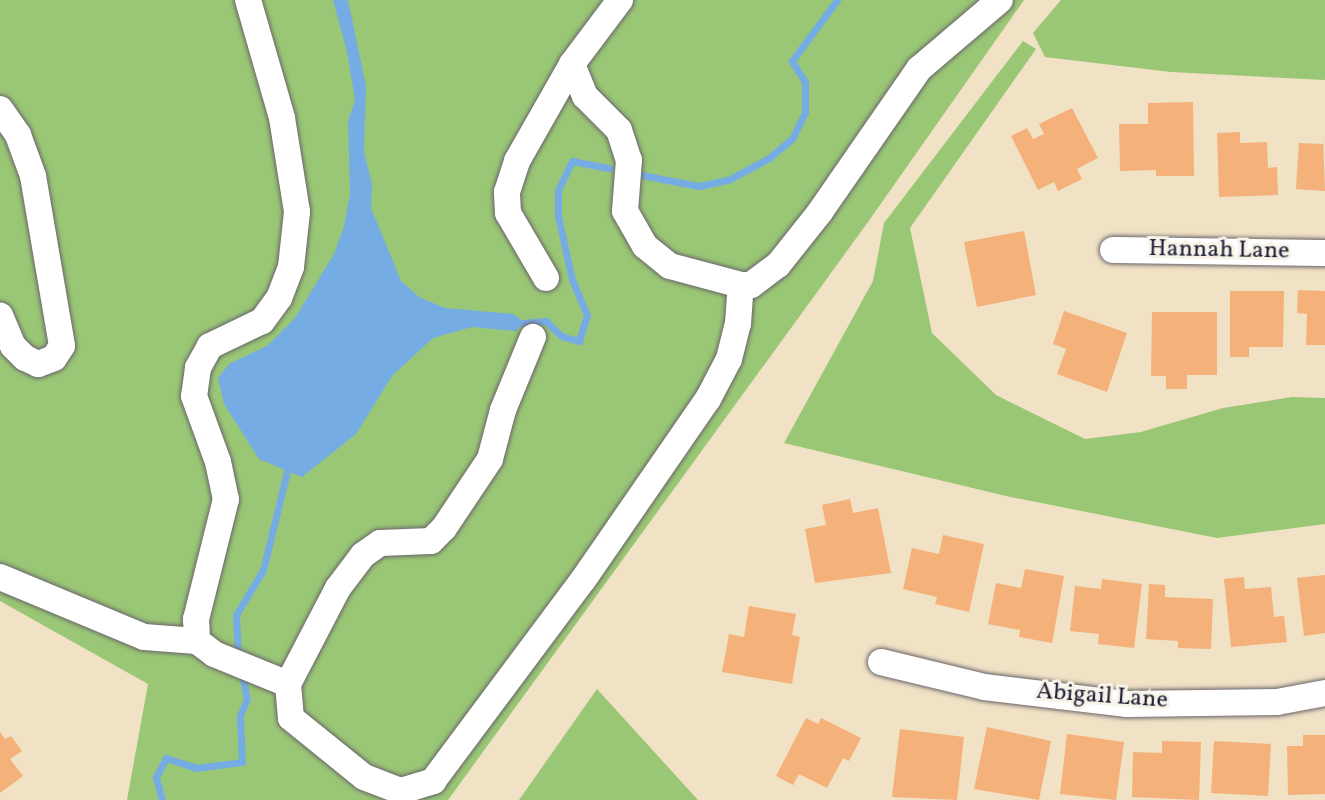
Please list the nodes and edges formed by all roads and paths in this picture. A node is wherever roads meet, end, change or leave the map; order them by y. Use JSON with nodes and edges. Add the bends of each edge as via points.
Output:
{"nodes":[{"id":1,"x":248,"y":0,"type":"edge"},
{"id":2,"x":620,"y":0,"type":"edge"},
{"id":3,"x":1000,"y":0,"type":"edge"},
{"id":4,"x":572,"y":64,"type":"junction"},
{"id":5,"x":0,"y":109,"type":"edge"},
{"id":6,"x":1113,"y":250,"type":"dead end"},
{"id":7,"x":1325,"y":253,"type":"edge"},
{"id":8,"x":546,"y":278,"type":"dead end"},
{"id":9,"x":741,"y":285,"type":"junction"},
{"id":10,"x":0,"y":316,"type":"edge"},
{"id":11,"x":533,"y":337,"type":"dead end"},
{"id":12,"x":0,"y":577,"type":"edge"},
{"id":13,"x":205,"y":648,"type":"junction"},
{"id":14,"x":881,"y":662,"type":"dead end"},
{"id":15,"x":281,"y":681,"type":"junction"},
{"id":16,"x":1325,"y":693,"type":"edge"}],
"edges":[{"from":1,"to":13,"type":"street","via":[[282,118],[297,212],[291,267],[279,298],[262,321],[210,346],[198,368],[194,396],[218,462],[226,499],[196,619]]},
{"from":2,"to":4,"type":"street"},
{"from":3,"to":9,"type":"street","via":[[919,69],[820,212],[778,265],[751,285]]},
{"from":4,"to":8,"type":"street","via":[[522,152],[507,192],[508,213]]},
{"from":4,"to":9,"type":"street","via":[[585,96],[619,130],[629,160],[625,211],[645,246],[670,266]]},
{"from":5,"to":10,"type":"street","via":[[18,135],[33,176],[62,346],[54,358],[38,364],[25,358],[13,346]]},
{"from":6,"to":7,"type":"street","name":"Hannah Lane"},
{"from":9,"to":15,"type":"street","via":[[738,324],[729,359],[708,399],[583,580],[433,781],[400,791],[364,777],[291,718]]},
{"from":11,"to":15,"type":"street","via":[[502,410],[490,459],[444,528],[431,541],[380,543],[363,555]]},
{"from":12,"to":13,"type":"street","via":[[144,637]]},
{"from":13,"to":15,"type":"street"},
{"from":14,"to":16,"type":"street","name":"Abigail Lane","via":[[984,687],[1127,704],[1277,702]]}]}
